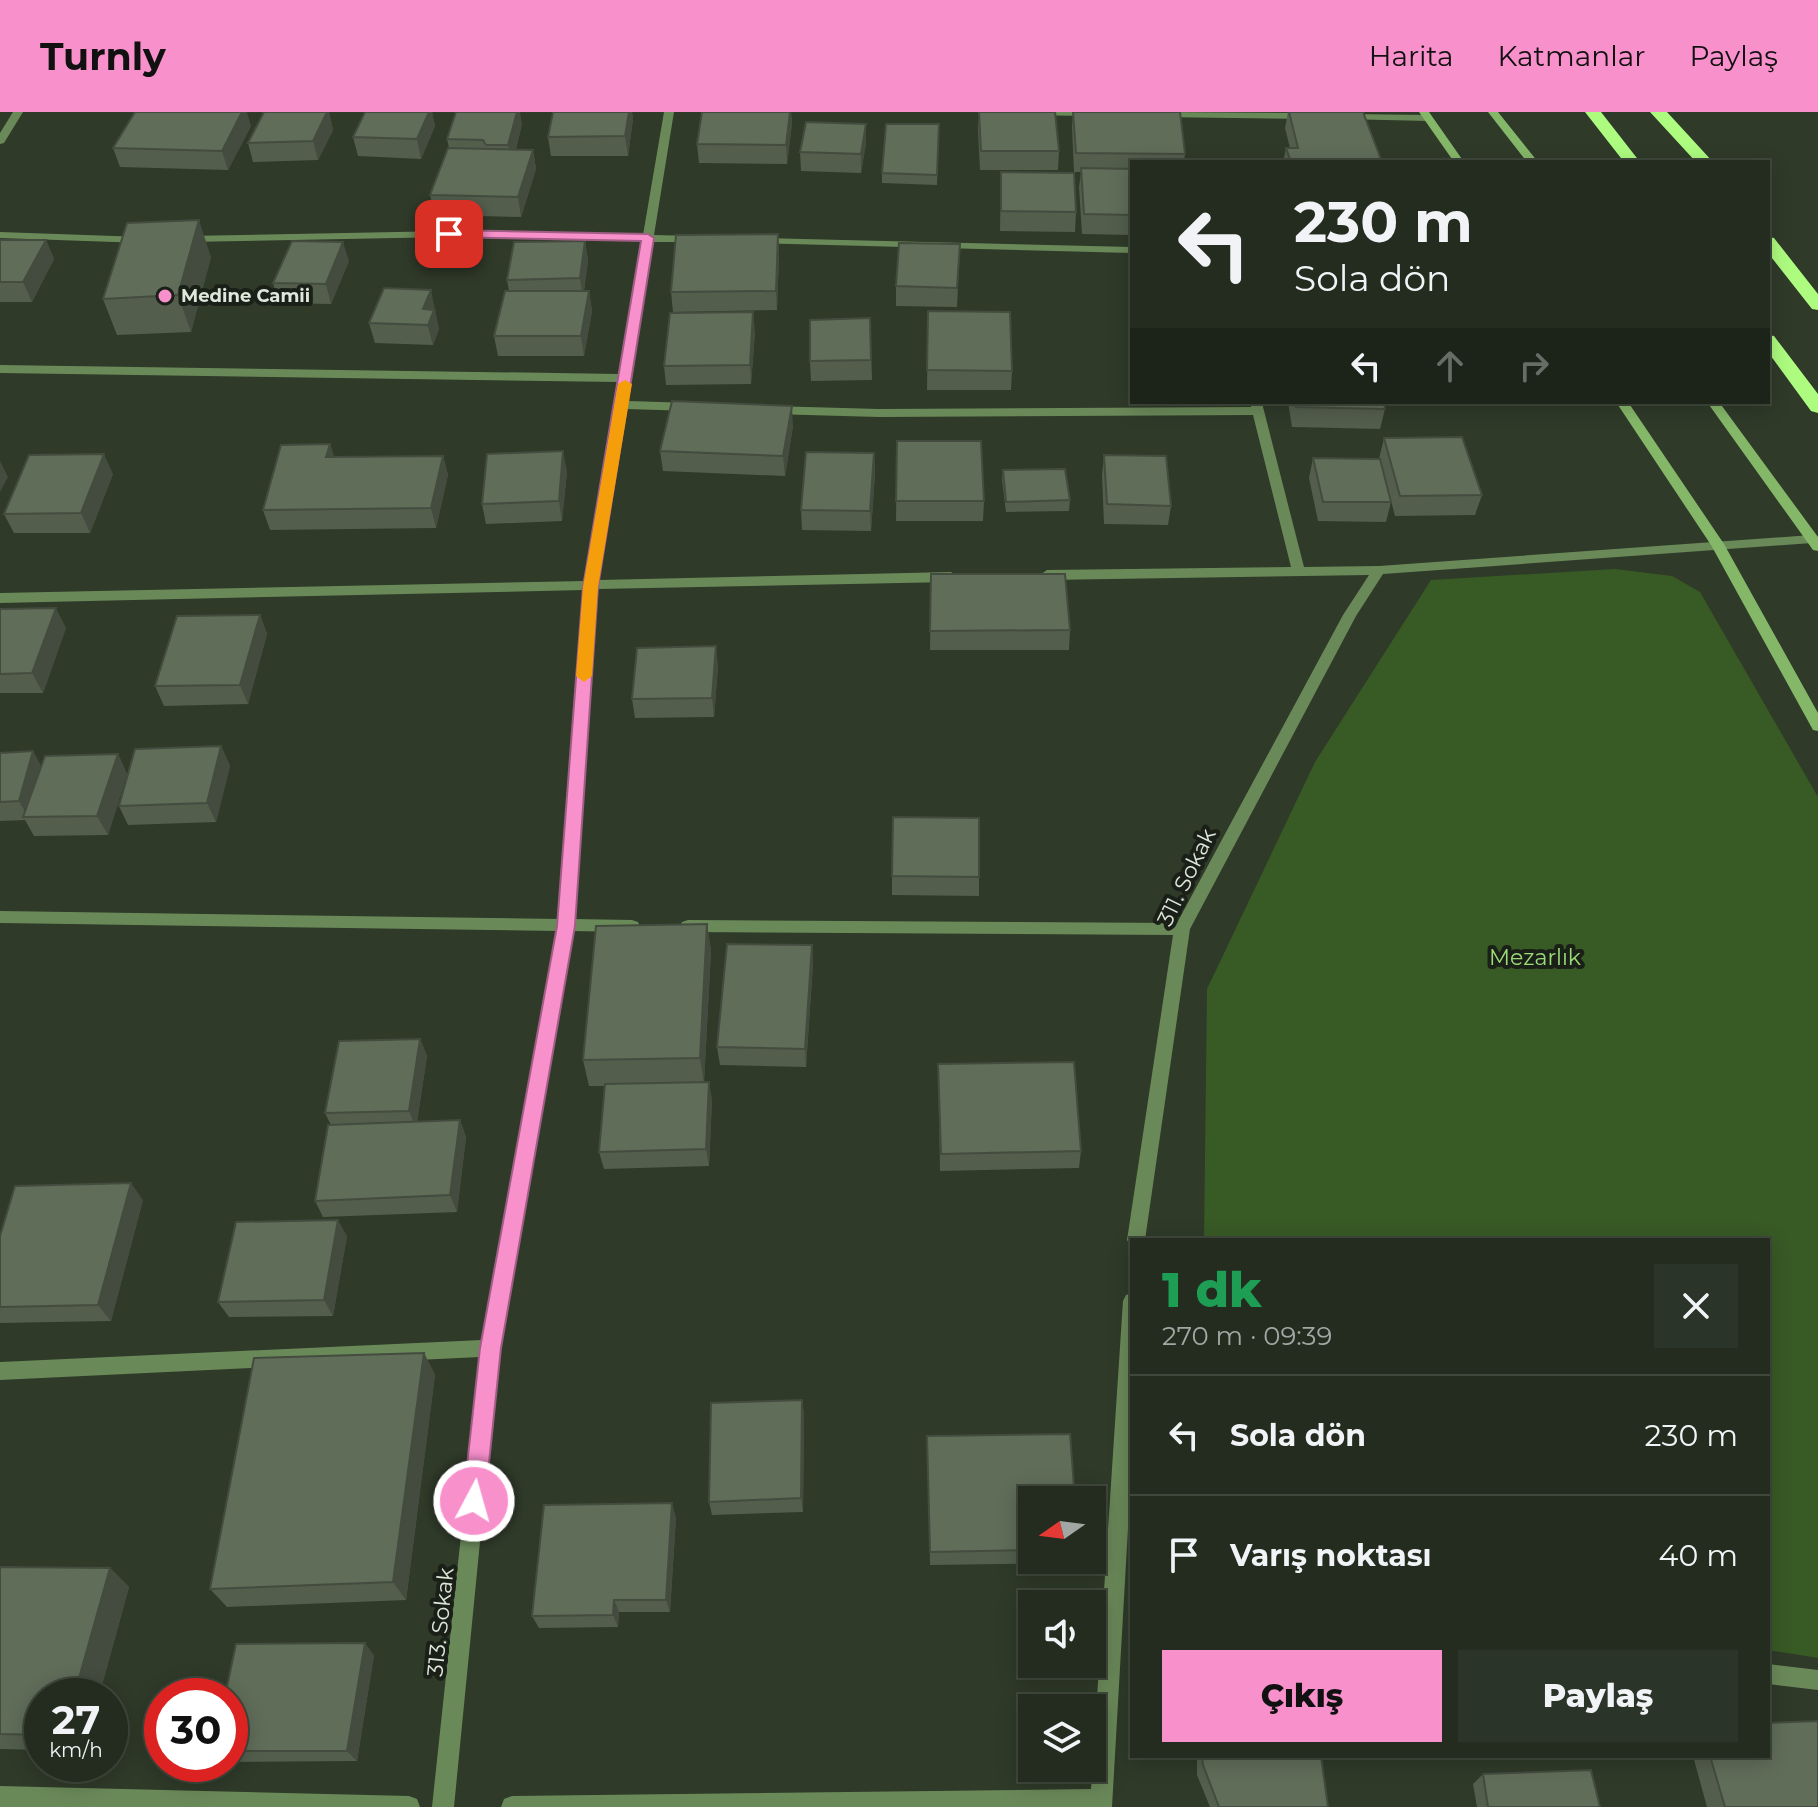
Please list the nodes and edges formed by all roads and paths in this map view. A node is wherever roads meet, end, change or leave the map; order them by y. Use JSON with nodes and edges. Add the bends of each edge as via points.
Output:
{"nodes":[{"id":1,"x":18,"y":112,"type":"edge"},
{"id":2,"x":669,"y":112,"type":"edge"},
{"id":3,"x":1007,"y":112,"type":"edge"},
{"id":4,"x":1493,"y":112,"type":"edge"},
{"id":5,"x":1593,"y":112,"type":"edge"},
{"id":6,"x":1658,"y":112,"type":"edge"},
{"id":7,"x":1113,"y":114,"type":"edge"},
{"id":8,"x":1145,"y":114,"type":"edge"},
{"id":9,"x":1426,"y":115,"type":"edge"},
{"id":10,"x":1318,"y":116,"type":"edge"},
{"id":11,"x":1334,"y":117,"type":"edge"},
{"id":12,"x":0,"y":141,"type":"edge"},
{"id":13,"x":1458,"y":160,"type":"edge"},
{"id":14,"x":1531,"y":160,"type":"edge"},
{"id":15,"x":1630,"y":160,"type":"edge"},
{"id":16,"x":1703,"y":160,"type":"edge"},
{"id":17,"x":0,"y":235,"type":"edge"},
{"id":18,"x":648,"y":238,"type":"junction"},
{"id":19,"x":159,"y":239,"type":"edge"},
{"id":20,"x":175,"y":239,"type":"edge"},
{"id":21,"x":710,"y":239,"type":"edge"},
{"id":22,"x":742,"y":240,"type":"edge"},
{"id":23,"x":1770,"y":245,"type":"edge"},
{"id":24,"x":1130,"y":250,"type":"edge"},
{"id":25,"x":1818,"y":305,"type":"edge"},
{"id":26,"x":1770,"y":343,"type":"edge"},
{"id":27,"x":0,"y":369,"type":"edge"},
{"id":28,"x":626,"y":378,"type":"junction"},
{"id":29,"x":1623,"y":404,"type":"edge"},
{"id":30,"x":1714,"y":404,"type":"edge"},
{"id":31,"x":622,"y":405,"type":"junction"},
{"id":32,"x":1257,"y":407,"type":"edge"},
{"id":33,"x":1818,"y":407,"type":"edge"},
{"id":34,"x":713,"y":408,"type":"edge"},
{"id":35,"x":758,"y":409,"type":"edge"},
{"id":36,"x":1815,"y":543,"type":"edge"},
{"id":37,"x":1717,"y":544,"type":"junction"},
{"id":38,"x":1379,"y":570,"type":"junction"},
{"id":39,"x":1299,"y":572,"type":"junction"},
{"id":40,"x":1037,"y":575,"type":"edge"},
{"id":41,"x":960,"y":577,"type":"edge"},
{"id":42,"x":591,"y":587,"type":"junction"},
{"id":43,"x":0,"y":598,"type":"edge"},
{"id":44,"x":1818,"y":726,"type":"edge"},
{"id":45,"x":0,"y":917,"type":"edge"},
{"id":46,"x":566,"y":926,"type":"junction"},
{"id":47,"x":645,"y":926,"type":"edge"},
{"id":48,"x":677,"y":926,"type":"edge"},
{"id":49,"x":1182,"y":929,"type":"junction"},
{"id":50,"x":1136,"y":1238,"type":"edge"},
{"id":51,"x":1130,"y":1333,"type":"edge"},
{"id":52,"x":490,"y":1348,"type":"junction"},
{"id":53,"x":0,"y":1371,"type":"edge"},
{"id":54,"x":1770,"y":1674,"type":"edge"},
{"id":55,"x":1818,"y":1680,"type":"edge"},
{"id":56,"x":0,"y":1797,"type":"edge"},
{"id":57,"x":1101,"y":1804,"type":"edge"},
{"id":58,"x":409,"y":1807,"type":"edge"},
{"id":59,"x":443,"y":1807,"type":"edge"},
{"id":60,"x":512,"y":1807,"type":"edge"}],
"edges":[{"from":1,"to":12,"type":"street"},
{"from":2,"to":18,"type":"street","name":"313. Sokak"},
{"from":3,"to":7,"type":"street"},
{"from":4,"to":14,"type":"street"},
{"from":5,"to":15,"type":"highway"},
{"from":6,"to":16,"type":"highway"},
{"from":8,"to":10,"type":"street"},
{"from":9,"to":11,"type":"street"},
{"from":9,"to":13,"type":"street"},
{"from":17,"to":19,"type":"street"},
{"from":18,"to":20,"type":"street","via":[[449,234]]},
{"from":18,"to":21,"type":"street"},
{"from":18,"to":28,"type":"street","name":"313. Sokak"},
{"from":22,"to":24,"type":"street"},
{"from":23,"to":25,"type":"highway"},
{"from":26,"to":33,"type":"highway"},
{"from":27,"to":28,"type":"street"},
{"from":28,"to":31,"type":"street","name":"313. Sokak"},
{"from":29,"to":37,"type":"street"},
{"from":30,"to":36,"type":"street"},
{"from":31,"to":34,"type":"street"},
{"from":31,"to":42,"type":"street","name":"313. Sokak"},
{"from":32,"to":35,"type":"street","via":[[879,413]]},
{"from":32,"to":39,"type":"street"},
{"from":36,"to":37,"type":"street"},
{"from":37,"to":38,"type":"street"},
{"from":37,"to":44,"type":"street"},
{"from":38,"to":39,"type":"street"},
{"from":38,"to":49,"type":"street","name":"311. Sokak"},
{"from":39,"to":40,"type":"street"},
{"from":41,"to":42,"type":"street"},
{"from":42,"to":43,"type":"street"},
{"from":42,"to":46,"type":"street","name":"313. Sokak"},
{"from":45,"to":46,"type":"street"},
{"from":46,"to":47,"type":"street"},
{"from":46,"to":52,"type":"street","name":"313. Sokak"},
{"from":48,"to":49,"type":"street"},
{"from":49,"to":50,"type":"street","name":"311. Sokak"},
{"from":51,"to":57,"type":"street"},
{"from":52,"to":53,"type":"street"},
{"from":52,"to":59,"type":"street","name":"313. Sokak"},
{"from":54,"to":55,"type":"street"},
{"from":56,"to":58,"type":"street"},
{"from":57,"to":60,"type":"street"}]}
